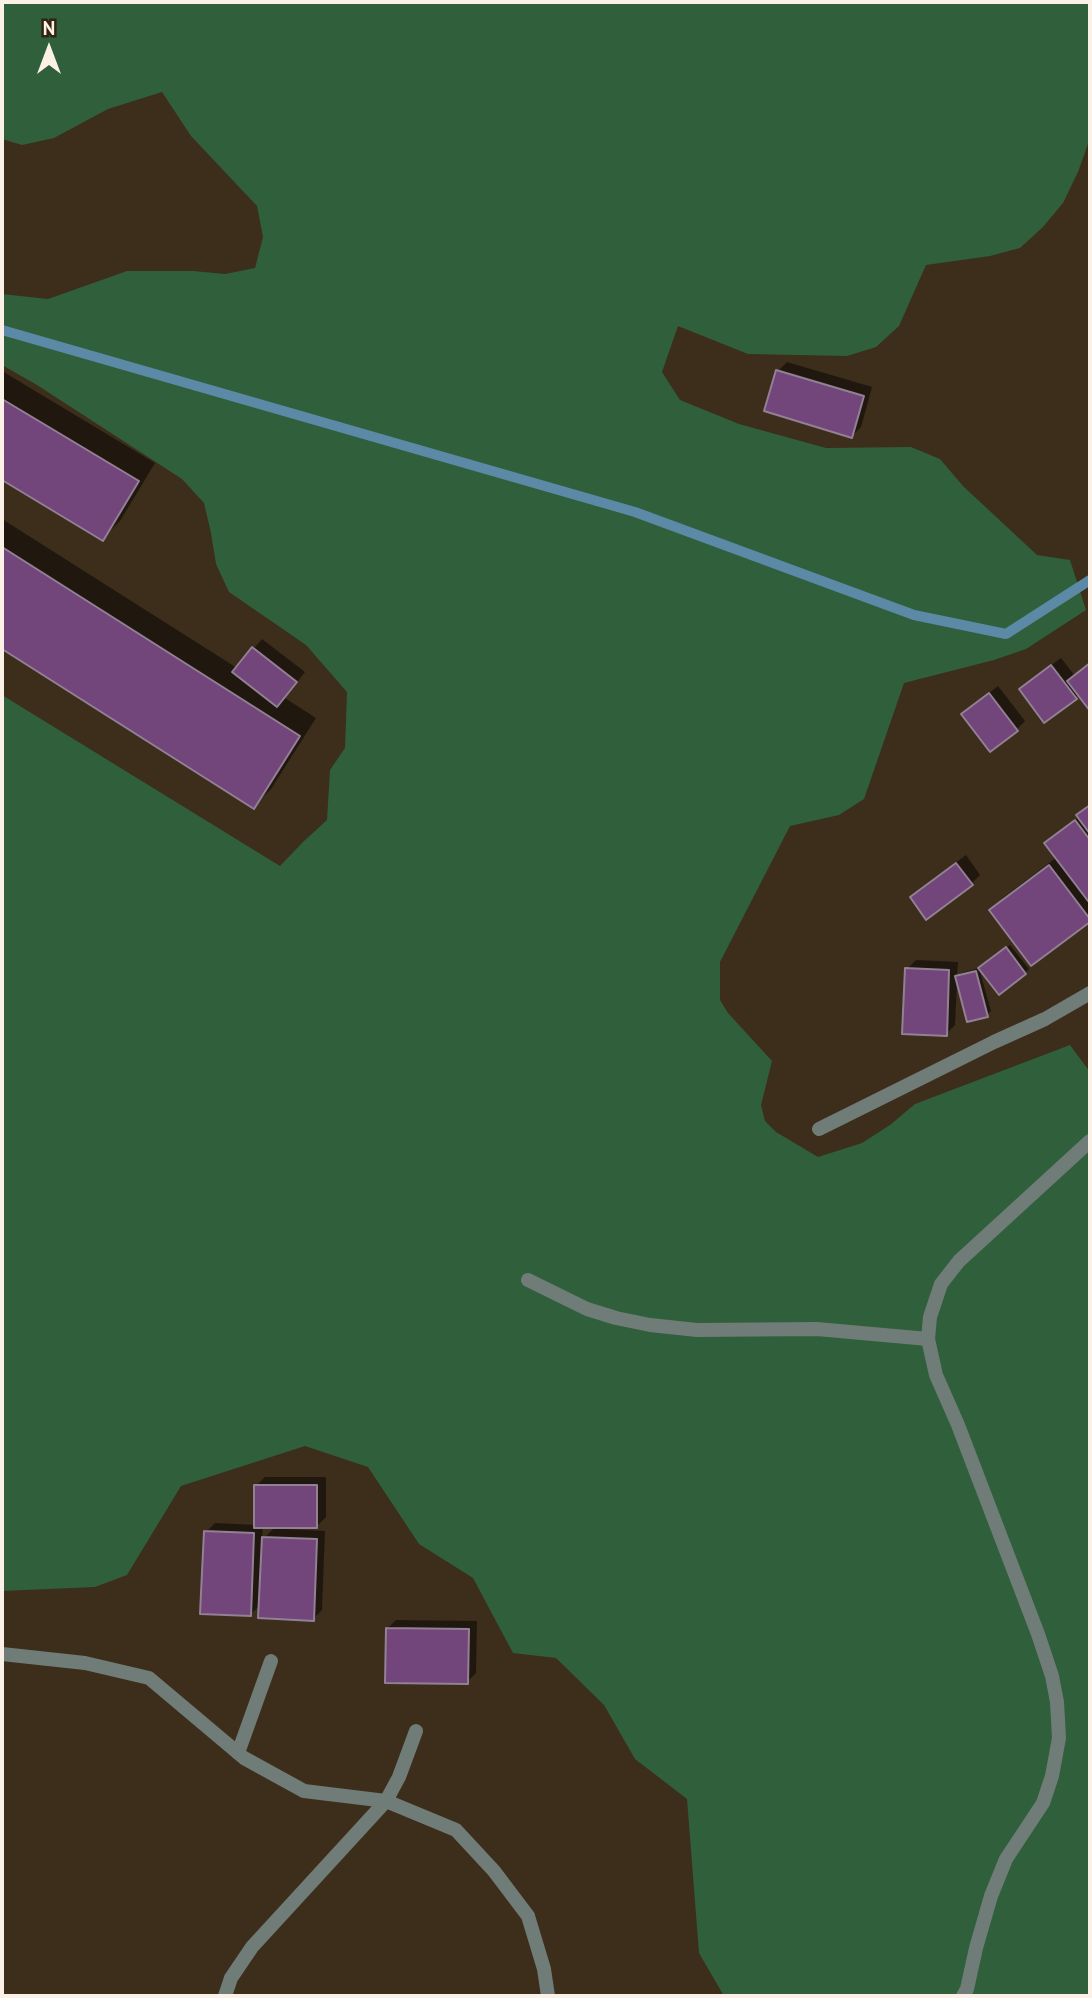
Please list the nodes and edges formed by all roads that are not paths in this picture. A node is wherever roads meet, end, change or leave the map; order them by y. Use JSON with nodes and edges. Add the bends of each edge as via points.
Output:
{"nodes":[{"id":1,"x":1090,"y":993,"type":"edge"},
{"id":2,"x":819,"y":1129,"type":"dead end"},
{"id":3,"x":1090,"y":1142,"type":"edge"},
{"id":4,"x":528,"y":1280,"type":"dead end"},
{"id":5,"x":928,"y":1339,"type":"junction"},
{"id":6,"x":2,"y":1654,"type":"edge"},
{"id":7,"x":271,"y":1661,"type":"dead end"},
{"id":8,"x":416,"y":1731,"type":"dead end"},
{"id":9,"x":239,"y":1753,"type":"junction"},
{"id":10,"x":386,"y":1801,"type":"junction"},
{"id":11,"x":225,"y":1996,"type":"edge"},
{"id":12,"x":548,"y":1996,"type":"edge"},
{"id":13,"x":963,"y":1996,"type":"edge"}],
"edges":[{"from":1,"to":2,"type":"street"},
{"from":3,"to":5,"type":"street","via":[[959,1261],[941,1284]]},
{"from":4,"to":5,"type":"street","via":[[587,1309],[650,1325],[696,1330],[817,1329]]},
{"from":5,"to":13,"type":"street","via":[[936,1375],[1052,1676],[1059,1738],[1043,1803],[1006,1859],[991,1896]]},
{"from":6,"to":9,"type":"street","via":[[85,1663],[149,1678]]},
{"from":7,"to":9,"type":"street"},
{"from":8,"to":10,"type":"street"},
{"from":9,"to":10,"type":"street","via":[[304,1791]]},
{"from":10,"to":11,"type":"street","via":[[252,1947]]},
{"from":10,"to":12,"type":"street","via":[[456,1830],[494,1871],[528,1916]]}]}
